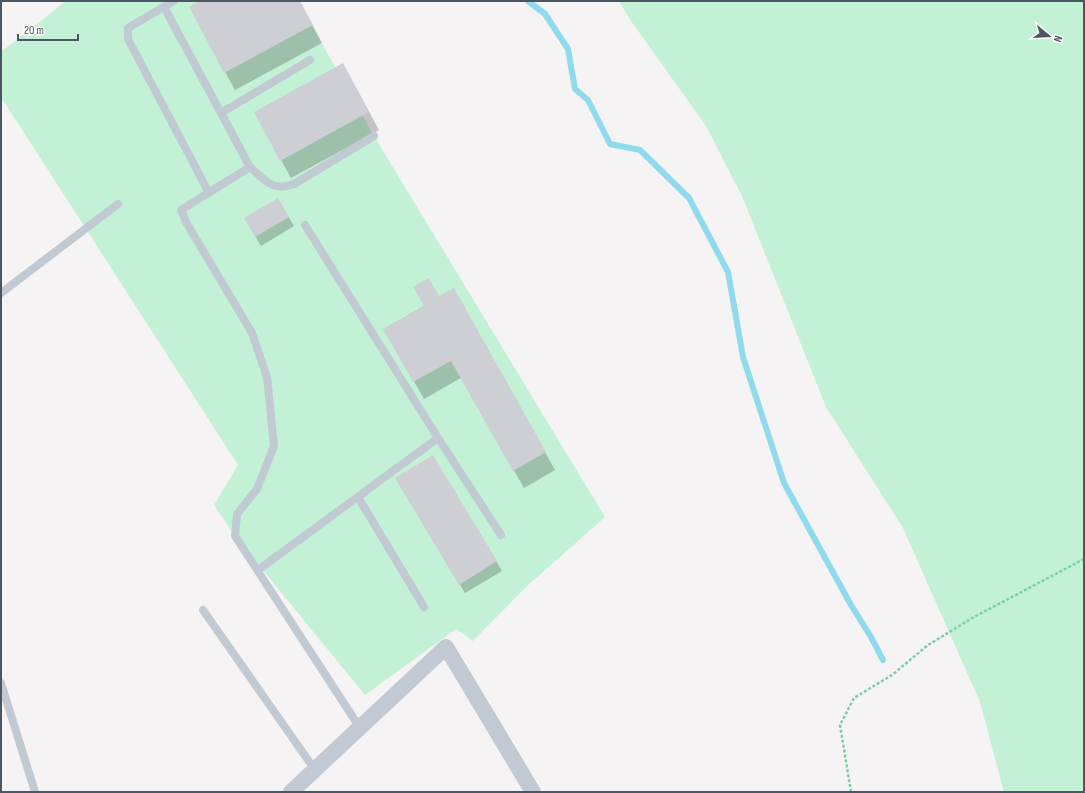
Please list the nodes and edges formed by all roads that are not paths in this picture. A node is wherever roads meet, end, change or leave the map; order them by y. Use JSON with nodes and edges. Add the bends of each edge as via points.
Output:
{"nodes":[{"id":1,"x":174,"y":1,"type":"edge"},
{"id":2,"x":164,"y":7,"type":"junction"},
{"id":3,"x":310,"y":60,"type":"dead end"},
{"id":4,"x":221,"y":113,"type":"junction"},
{"id":5,"x":374,"y":136,"type":"dead end"},
{"id":6,"x":250,"y":167,"type":"junction"},
{"id":7,"x":209,"y":193,"type":"junction"},
{"id":8,"x":118,"y":204,"type":"dead end"},
{"id":9,"x":306,"y":225,"type":"dead end"},
{"id":10,"x":1,"y":293,"type":"edge"},
{"id":11,"x":438,"y":438,"type":"junction"},
{"id":12,"x":358,"y":497,"type":"junction"},
{"id":13,"x":501,"y":535,"type":"dead end"},
{"id":14,"x":258,"y":570,"type":"junction"},
{"id":15,"x":424,"y":607,"type":"dead end"},
{"id":16,"x":204,"y":610,"type":"dead end"},
{"id":17,"x":1,"y":683,"type":"edge"},
{"id":18,"x":360,"y":728,"type":"junction"},
{"id":19,"x":315,"y":770,"type":"junction"},
{"id":20,"x":35,"y":792,"type":"edge"},
{"id":21,"x":292,"y":792,"type":"edge"},
{"id":22,"x":533,"y":792,"type":"edge"}],
"edges":[{"from":1,"to":2,"type":"lane"},
{"from":2,"to":4,"type":"lane"},
{"from":2,"to":7,"type":"lane","via":[[128,28],[128,39]]},
{"from":3,"to":4,"type":"lane"},
{"from":4,"to":6,"type":"lane"},
{"from":5,"to":6,"type":"lane","via":[[283,188],[271,186]]},
{"from":6,"to":7,"type":"lane"},
{"from":7,"to":14,"type":"lane","via":[[181,210],[252,333],[267,377],[274,446],[257,488],[237,514],[235,536]]},
{"from":8,"to":10,"type":"lane"},
{"from":9,"to":11,"type":"lane"},
{"from":11,"to":12,"type":"lane"},
{"from":11,"to":13,"type":"lane"},
{"from":12,"to":14,"type":"lane"},
{"from":12,"to":15,"type":"lane"},
{"from":14,"to":18,"type":"lane"},
{"from":16,"to":19,"type":"lane"},
{"from":17,"to":20,"type":"lane"},
{"from":18,"to":19,"type":"street"},
{"from":18,"to":22,"type":"street","via":[[446,647]]},
{"from":19,"to":21,"type":"street"}]}
